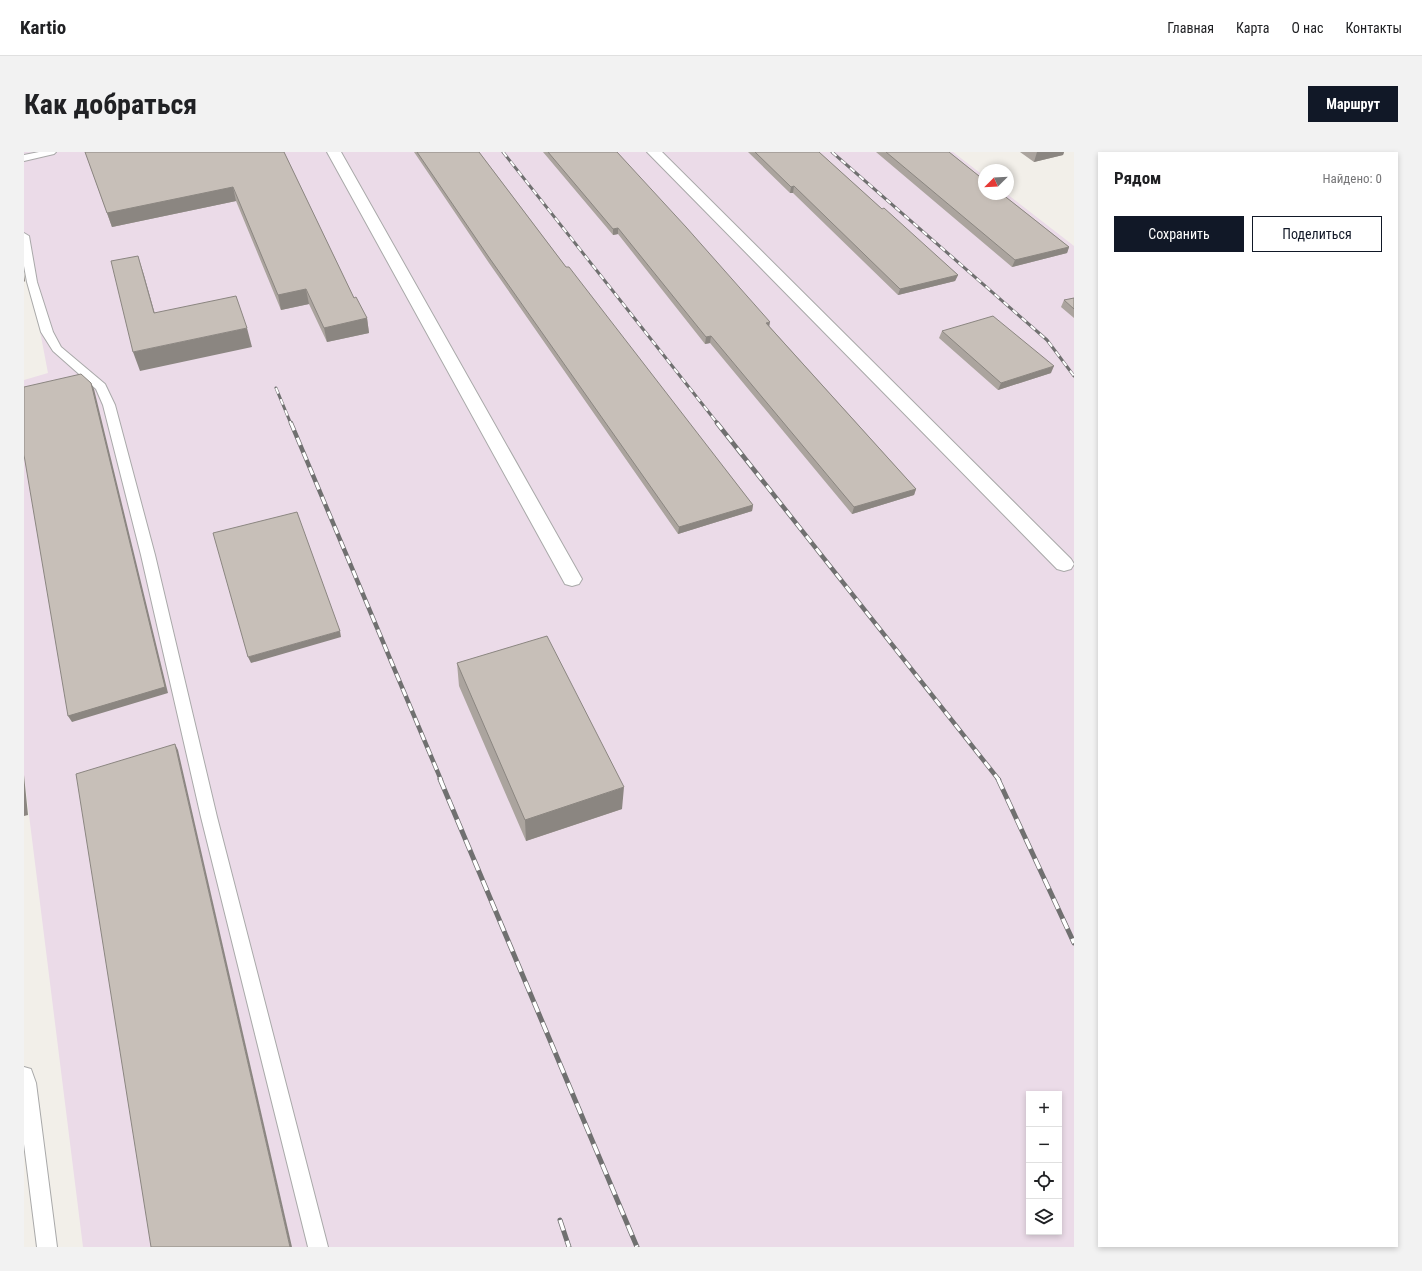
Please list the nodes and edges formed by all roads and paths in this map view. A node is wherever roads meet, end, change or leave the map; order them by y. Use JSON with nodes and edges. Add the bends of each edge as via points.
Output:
{"nodes":[{"id":1,"x":51,"y":152,"type":"edge"},
{"id":2,"x":334,"y":152,"type":"edge"},
{"id":3,"x":654,"y":152,"type":"edge"},
{"id":4,"x":24,"y":158,"type":"edge"},
{"id":5,"x":24,"y":236,"type":"edge"},
{"id":6,"x":1064,"y":564,"type":"dead end"},
{"id":7,"x":572,"y":579,"type":"dead end"},
{"id":8,"x":24,"y":1076,"type":"edge"},
{"id":9,"x":47,"y":1247,"type":"edge"},
{"id":10,"x":318,"y":1247,"type":"edge"}],
"edges":[{"from":1,"to":4,"type":"lane"},
{"from":2,"to":7,"type":"street"},
{"from":3,"to":6,"type":"street"},
{"from":5,"to":10,"type":"lane","via":[[32,282],[46,332],[57,349],[101,387],[108,404],[148,555],[211,825]]},
{"from":8,"to":9,"type":"lane"}]}
